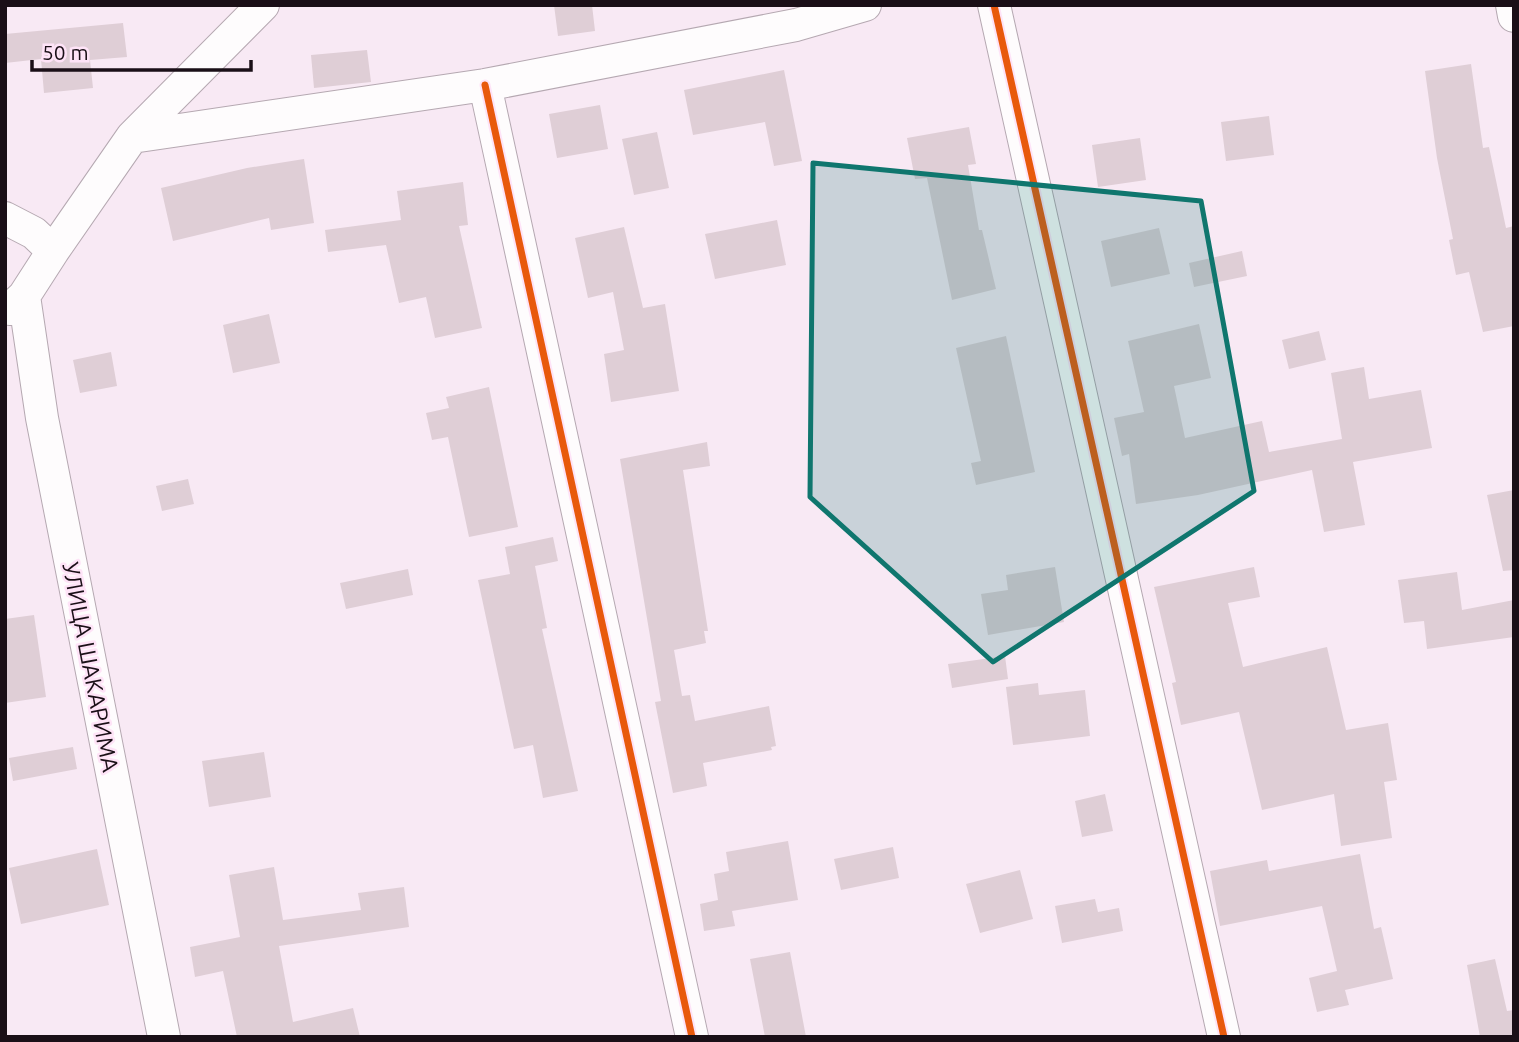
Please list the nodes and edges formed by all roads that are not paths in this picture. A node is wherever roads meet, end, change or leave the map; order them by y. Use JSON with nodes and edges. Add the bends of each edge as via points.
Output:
{"nodes":[{"id":1,"x":263,"y":5,"type":"edge"},
{"id":2,"x":865,"y":5,"type":"edge"},
{"id":3,"x":994,"y":5,"type":"edge"},
{"id":4,"x":1512,"y":5,"type":"edge"},
{"id":5,"x":1514,"y":16,"type":"edge"},
{"id":6,"x":485,"y":85,"type":"junction"},
{"id":7,"x":132,"y":137,"type":"junction"},
{"id":8,"x":5,"y":218,"type":"edge"},
{"id":9,"x":53,"y":251,"type":"junction"},
{"id":10,"x":14,"y":304,"type":"edge"},
{"id":11,"x":164,"y":1037,"type":"edge"},
{"id":12,"x":692,"y":1037,"type":"edge"},
{"id":13,"x":1224,"y":1037,"type":"edge"}],
"edges":[{"from":1,"to":7,"type":"street"},
{"from":2,"to":6,"type":"street","via":[[796,25]]},
{"from":3,"to":13,"type":"street"},
{"from":4,"to":5,"type":"street"},
{"from":6,"to":7,"type":"street"},
{"from":6,"to":12,"type":"street"},
{"from":7,"to":9,"type":"street"},
{"from":8,"to":9,"type":"street","via":[[34,233]]},
{"from":9,"to":10,"type":"street"},
{"from":10,"to":11,"type":"street","name":"УЛИЦА ШАКАРИМА","via":[[42,418]]}]}
